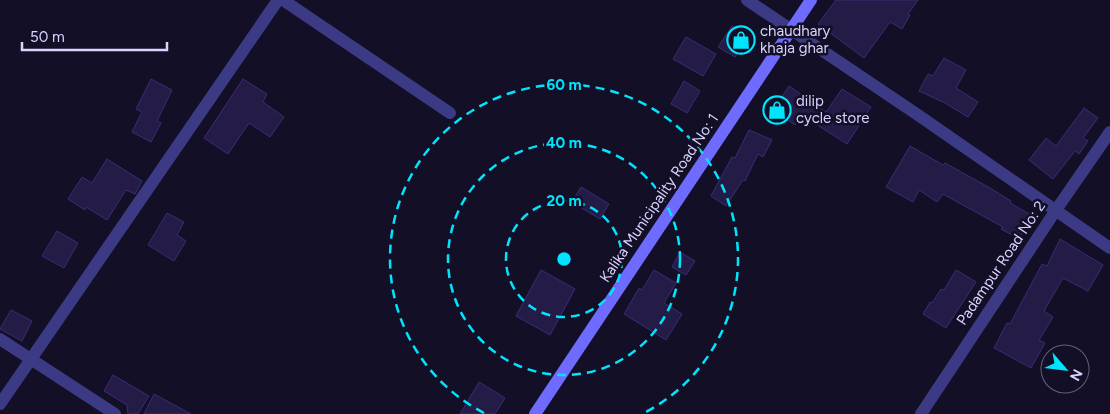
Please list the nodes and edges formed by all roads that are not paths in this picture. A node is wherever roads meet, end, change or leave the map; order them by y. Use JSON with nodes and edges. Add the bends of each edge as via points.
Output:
{"nodes":[{"id":1,"x":278,"y":0,"type":"edge"},
{"id":2,"x":282,"y":0,"type":"edge"},
{"id":3,"x":747,"y":0,"type":"edge"},
{"id":4,"x":810,"y":0,"type":"edge"},
{"id":5,"x":791,"y":29,"type":"junction"},
{"id":6,"x":450,"y":113,"type":"dead end"},
{"id":7,"x":1110,"y":132,"type":"edge"},
{"id":8,"x":1056,"y":210,"type":"junction"},
{"id":9,"x":1110,"y":248,"type":"edge"},
{"id":10,"x":0,"y":339,"type":"edge"},
{"id":11,"x":31,"y":360,"type":"junction"},
{"id":12,"x":0,"y":404,"type":"edge"},
{"id":13,"x":115,"y":414,"type":"edge"},
{"id":14,"x":535,"y":414,"type":"edge"},
{"id":15,"x":921,"y":414,"type":"edge"}],
"edges":[{"from":1,"to":11,"type":"street"},
{"from":2,"to":6,"type":"street"},
{"from":3,"to":5,"type":"street"},
{"from":4,"to":5,"type":"street","name":"Kalika Municipality Road No: 1"},
{"from":5,"to":8,"type":"street"},
{"from":5,"to":14,"type":"street","name":"Kalika Municipality Road No: 1"},
{"from":7,"to":8,"type":"street","name":"Padampur Road No: 2"},
{"from":8,"to":9,"type":"street"},
{"from":8,"to":15,"type":"street","name":"Padampur Road No: 2"},
{"from":10,"to":11,"type":"street"},
{"from":11,"to":12,"type":"street"},
{"from":11,"to":13,"type":"street"}]}
